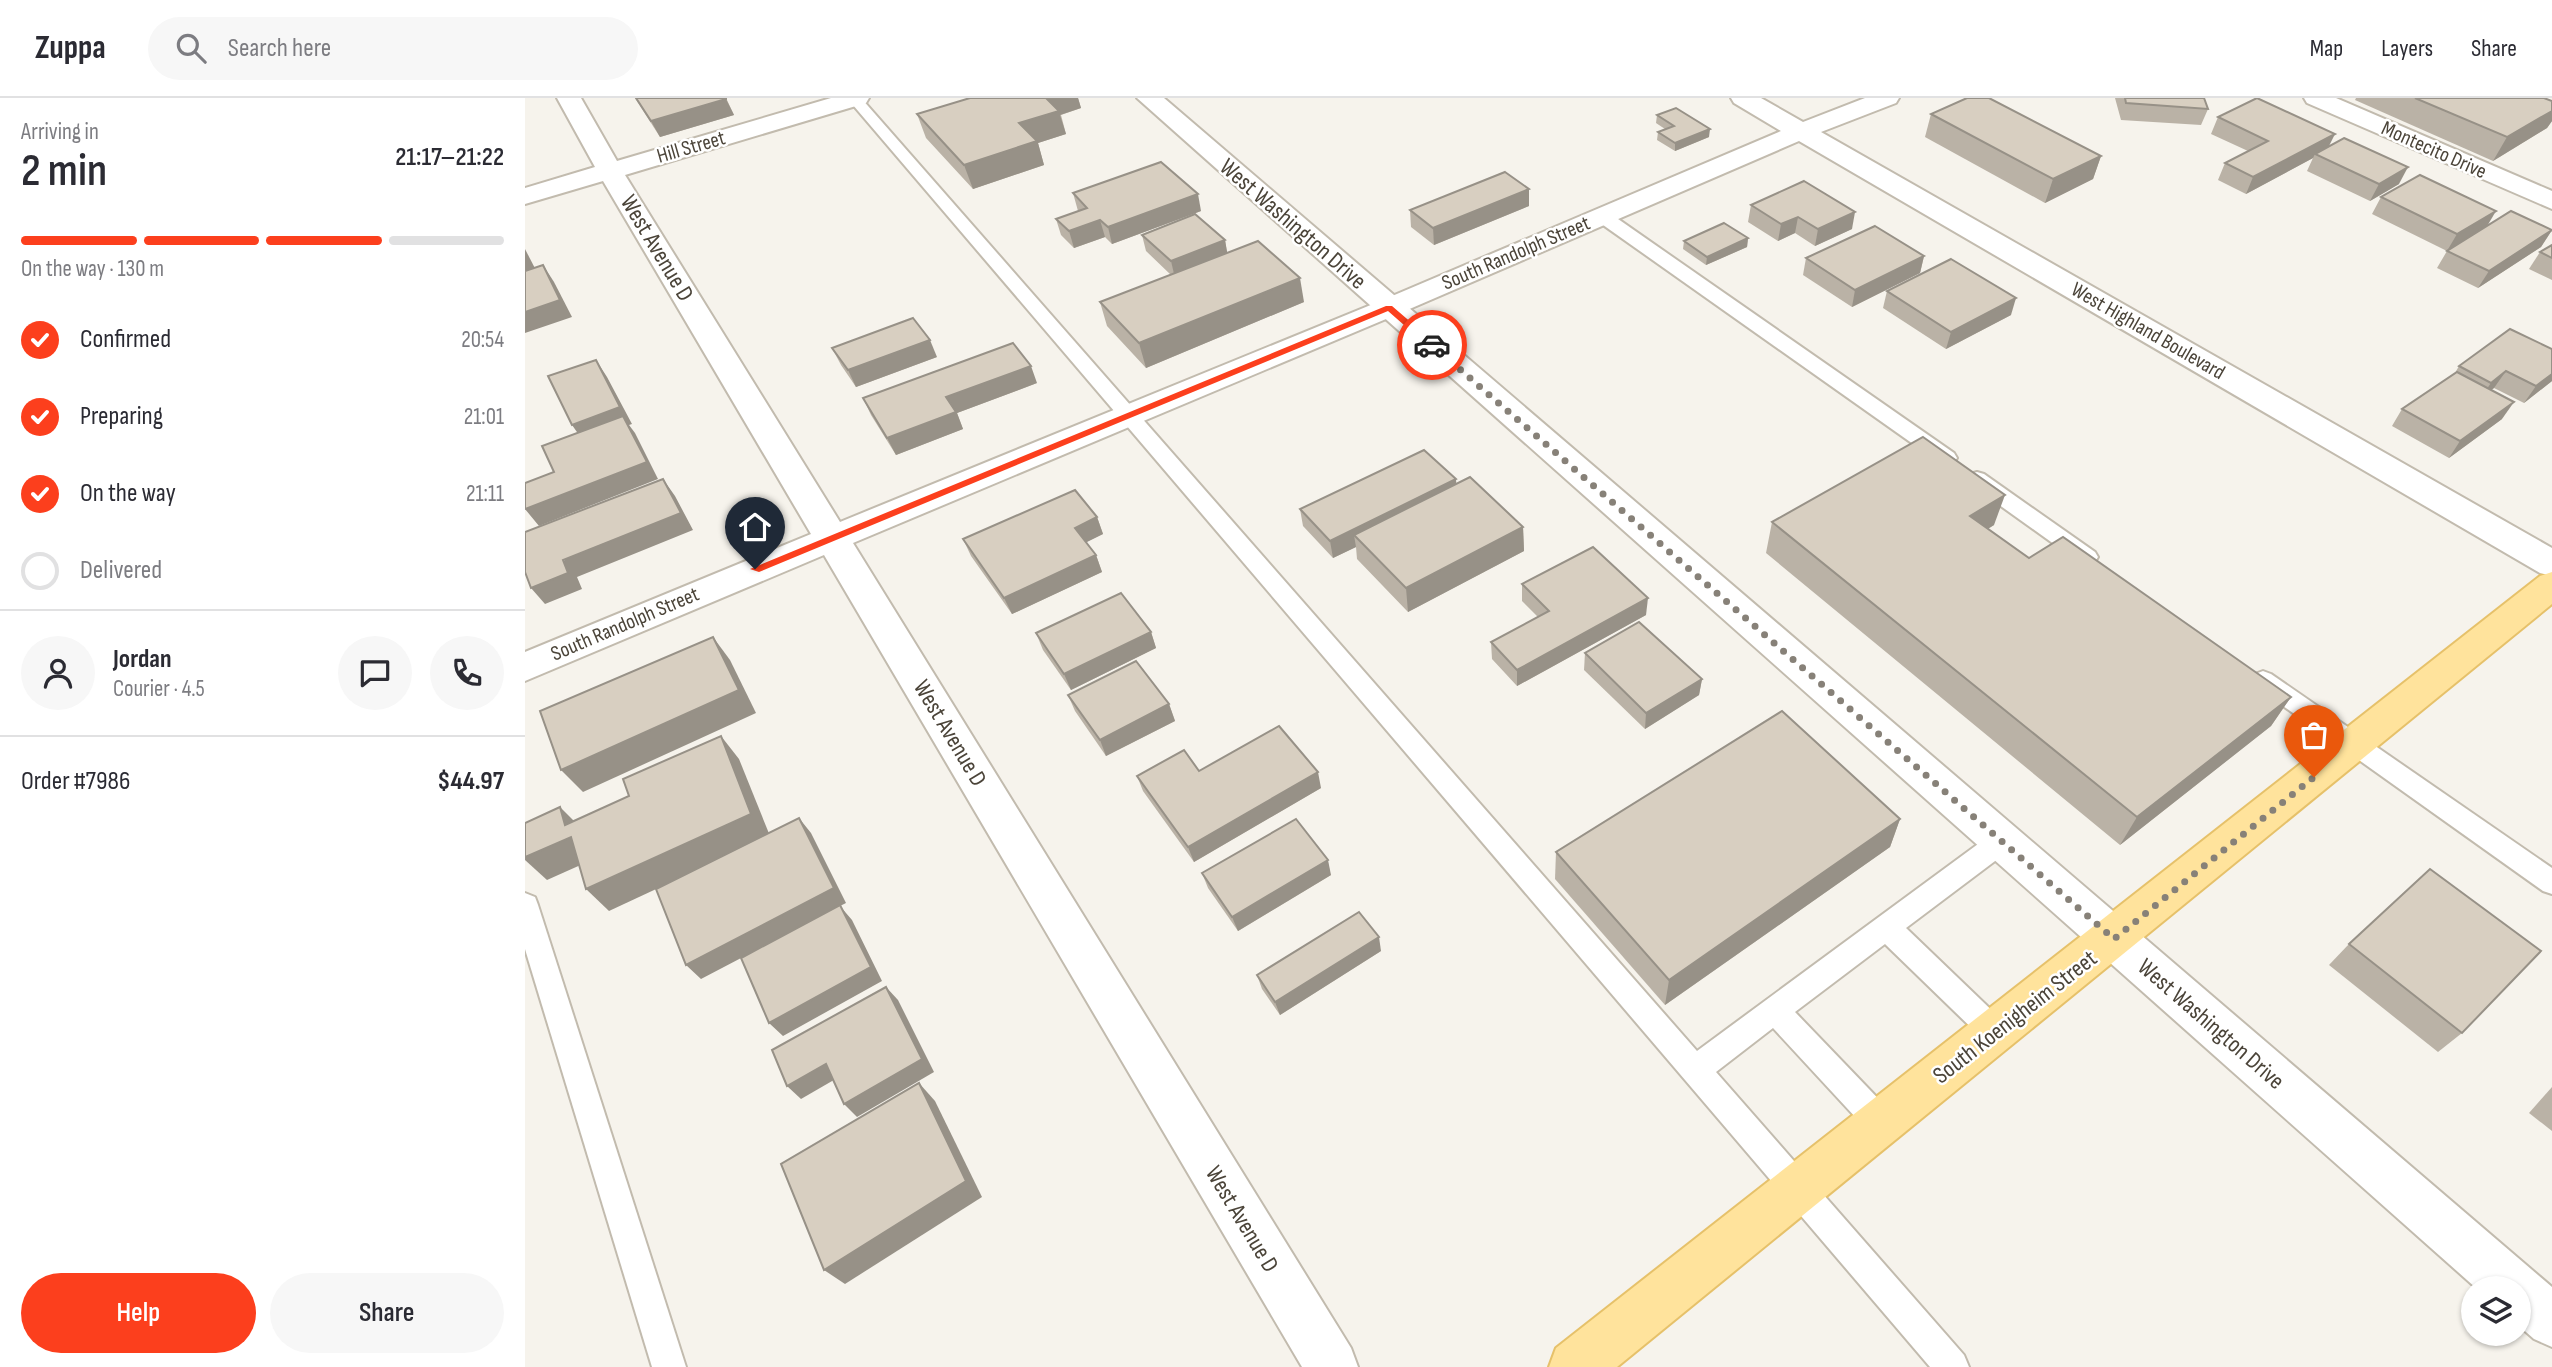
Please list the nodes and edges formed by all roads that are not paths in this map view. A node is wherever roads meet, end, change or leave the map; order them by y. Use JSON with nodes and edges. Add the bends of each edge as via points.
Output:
{"nodes":[{"id":1,"x":569,"y":98,"type":"edge"},
{"id":2,"x":855,"y":98,"type":"edge"},
{"id":3,"x":1149,"y":98,"type":"edge"},
{"id":4,"x":1743,"y":98,"type":"edge"},
{"id":5,"x":1887,"y":98,"type":"edge"},
{"id":6,"x":2316,"y":98,"type":"edge"},
{"id":7,"x":1801,"y":130,"type":"junction"},
{"id":8,"x":610,"y":171,"type":"junction"},
{"id":9,"x":525,"y":197,"type":"edge"},
{"id":10,"x":2552,"y":201,"type":"edge"},
{"id":11,"x":1602,"y":216,"type":"junction"},
{"id":12,"x":1389,"y":307,"type":"junction"},
{"id":13,"x":1127,"y":415,"type":"junction"},
{"id":14,"x":832,"y":536,"type":"junction"},
{"id":15,"x":2552,"y":564,"type":"edge"},
{"id":16,"x":2104,"y":568,"type":"edge"},
{"id":17,"x":2552,"y":586,"type":"edge"},
{"id":18,"x":2241,"y":664,"type":"edge"},
{"id":19,"x":525,"y":667,"type":"edge"},
{"id":20,"x":2354,"y":744,"type":"junction"},
{"id":21,"x":2002,"y":841,"type":"junction"},
{"id":22,"x":2552,"y":883,"type":"edge"},
{"id":23,"x":525,"y":905,"type":"edge"},
{"id":24,"x":1886,"y":927,"type":"junction"},
{"id":25,"x":2114,"y":939,"type":"junction"},
{"id":26,"x":1775,"y":1010,"type":"junction"},
{"id":27,"x":1995,"y":1032,"type":"junction"},
{"id":28,"x":1695,"y":1070,"type":"junction"},
{"id":29,"x":1881,"y":1124,"type":"junction"},
{"id":30,"x":1798,"y":1189,"type":"junction"},
{"id":31,"x":2500,"y":1276,"type":"edge"},
{"id":32,"x":2531,"y":1303,"type":"edge"},
{"id":33,"x":2552,"y":1321,"type":"edge"},
{"id":34,"x":669,"y":1367,"type":"edge"},
{"id":35,"x":1332,"y":1367,"type":"edge"},
{"id":36,"x":1575,"y":1367,"type":"edge"},
{"id":37,"x":1952,"y":1367,"type":"edge"}],
"edges":[{"from":1,"to":8,"type":"street","name":"West Avenue D"},
{"from":2,"to":8,"type":"street","name":"Hill Street"},
{"from":2,"to":13,"type":"lane"},
{"from":3,"to":12,"type":"street","name":"West Washington Drive"},
{"from":4,"to":7,"type":"street","name":"West Highland Boulevard"},
{"from":5,"to":7,"type":"street","name":"South Randolph Street"},
{"from":6,"to":10,"type":"street","name":"Montecito Drive"},
{"from":7,"to":11,"type":"street","name":"South Randolph Street"},
{"from":7,"to":15,"type":"street","name":"West Highland Boulevard"},
{"from":8,"to":9,"type":"street","name":"Hill Street"},
{"from":8,"to":14,"type":"street","name":"West Avenue D"},
{"from":11,"to":12,"type":"street","name":"South Randolph Street"},
{"from":11,"to":16,"type":"lane"},
{"from":12,"to":13,"type":"street","name":"South Randolph Street"},
{"from":12,"to":21,"type":"street","name":"West Washington Drive"},
{"from":13,"to":14,"type":"street","name":"South Randolph Street"},
{"from":13,"to":28,"type":"lane"},
{"from":14,"to":19,"type":"street","name":"South Randolph Street"},
{"from":14,"to":35,"type":"street","name":"West Avenue D"},
{"from":17,"to":20,"type":"main road","name":"South Koenigheim Street"},
{"from":18,"to":20,"type":"lane"},
{"from":20,"to":22,"type":"lane"},
{"from":20,"to":25,"type":"main road","name":"South Koenigheim Street"},
{"from":21,"to":24,"type":"lane"},
{"from":21,"to":25,"type":"street","name":"West Washington Drive"},
{"from":23,"to":34,"type":"lane"},
{"from":24,"to":26,"type":"lane"},
{"from":24,"to":27,"type":"lane"},
{"from":25,"to":27,"type":"main road","name":"South Koenigheim Street"},
{"from":25,"to":31,"type":"street","name":"West Washington Drive"},
{"from":26,"to":28,"type":"lane"},
{"from":26,"to":29,"type":"lane"},
{"from":27,"to":29,"type":"main road","name":"South Koenigheim Street"},
{"from":28,"to":30,"type":"lane"},
{"from":29,"to":30,"type":"main road","name":"South Koenigheim Street"},
{"from":30,"to":36,"type":"main road","name":"South Koenigheim Street"},
{"from":30,"to":37,"type":"lane"},
{"from":32,"to":33,"type":"street"}]}
